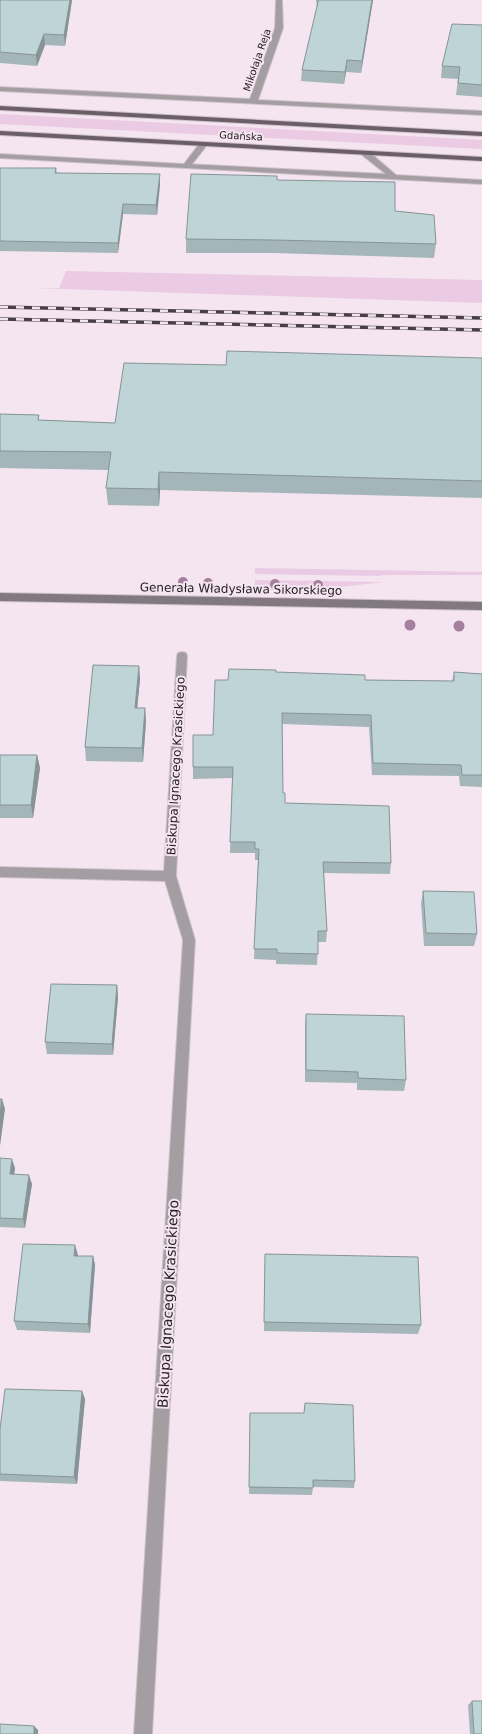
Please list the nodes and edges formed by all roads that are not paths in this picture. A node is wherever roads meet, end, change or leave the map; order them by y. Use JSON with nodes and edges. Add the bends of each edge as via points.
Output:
{"nodes":[{"id":1,"x":279,"y":0,"type":"edge"},
{"id":2,"x":0,"y":89,"type":"edge"},
{"id":3,"x":253,"y":102,"type":"junction"},
{"id":4,"x":0,"y":108,"type":"edge"},
{"id":5,"x":482,"y":114,"type":"edge"},
{"id":6,"x":0,"y":133,"type":"edge"},
{"id":7,"x":482,"y":134,"type":"edge"},
{"id":8,"x":203,"y":144,"type":"junction"},
{"id":9,"x":365,"y":153,"type":"junction"},
{"id":10,"x":0,"y":156,"type":"edge"},
{"id":11,"x":482,"y":159,"type":"edge"},
{"id":12,"x":186,"y":166,"type":"junction"},
{"id":13,"x":394,"y":177,"type":"junction"},
{"id":14,"x":482,"y":182,"type":"edge"},
{"id":15,"x":0,"y":598,"type":"edge"},
{"id":16,"x":482,"y":606,"type":"edge"},
{"id":17,"x":182,"y":656,"type":"dead end"},
{"id":18,"x":0,"y":872,"type":"edge"},
{"id":19,"x":170,"y":876,"type":"junction"},
{"id":20,"x":143,"y":1734,"type":"edge"}],
"edges":[{"from":1,"to":3,"type":"street","name":"Mikołaja Reja","via":[[279,28]]},
{"from":2,"to":3,"type":"street"},
{"from":3,"to":5,"type":"street"},
{"from":4,"to":7,"type":"main road","name":"Gdańska"},
{"from":6,"to":8,"type":"main road","name":"Gdańska"},
{"from":8,"to":9,"type":"main road","name":"Gdańska"},
{"from":8,"to":12,"type":"street"},
{"from":9,"to":11,"type":"main road","name":"Gdańska"},
{"from":9,"to":13,"type":"street"},
{"from":10,"to":12,"type":"street"},
{"from":12,"to":13,"type":"street"},
{"from":13,"to":14,"type":"street"},
{"from":15,"to":16,"type":"street","name":"Generała Władysława Sikorskiego"},
{"from":17,"to":19,"type":"street","name":"Biskupa Ignacego Krasickiego"},
{"from":18,"to":19,"type":"street"},
{"from":19,"to":20,"type":"street","name":"Biskupa Ignacego Krasickiego","via":[[189,940]]}]}
